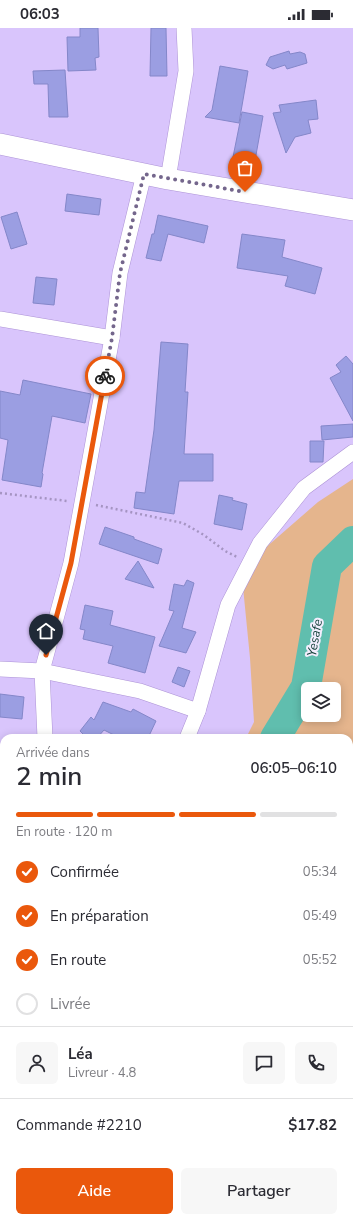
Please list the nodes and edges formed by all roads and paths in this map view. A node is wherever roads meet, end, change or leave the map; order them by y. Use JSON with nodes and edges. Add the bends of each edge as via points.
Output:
{"nodes":[{"id":1,"x":184,"y":28,"type":"edge"},
{"id":2,"x":0,"y":144,"type":"edge"},
{"id":3,"x":144,"y":174,"type":"junction"},
{"id":4,"x":168,"y":179,"type":"junction"},
{"id":5,"x":353,"y":210,"type":"edge"},
{"id":6,"x":0,"y":319,"type":"edge"},
{"id":7,"x":112,"y":338,"type":"junction"},
{"id":8,"x":353,"y":452,"type":"edge"},
{"id":9,"x":0,"y":493,"type":"edge"},
{"id":10,"x":82,"y":502,"type":"junction"},
{"id":11,"x":250,"y":563,"type":"junction"},
{"id":12,"x":0,"y":669,"type":"edge"},
{"id":13,"x":42,"y":671,"type":"junction"},
{"id":14,"x":198,"y":711,"type":"junction"},
{"id":15,"x":45,"y":734,"type":"edge"},
{"id":16,"x":189,"y":734,"type":"edge"}],
"edges":[{"from":1,"to":4,"type":"street","via":[[186,71]]},
{"from":2,"to":3,"type":"main road"},
{"from":3,"to":4,"type":"main road"},
{"from":3,"to":7,"type":"street","via":[[120,273]]},
{"from":4,"to":5,"type":"main road"},
{"from":6,"to":7,"type":"street"},
{"from":7,"to":10,"type":"street"},
{"from":8,"to":11,"type":"street","via":[[304,488],[260,543]]},
{"from":9,"to":10,"type":"path"},
{"from":10,"to":11,"type":"path","via":[[183,523],[225,551]]},
{"from":10,"to":13,"type":"street","via":[[71,563]]},
{"from":11,"to":14,"type":"street","via":[[228,605]]},
{"from":12,"to":13,"type":"street"},
{"from":13,"to":14,"type":"street","via":[[140,691]]},
{"from":13,"to":15,"type":"street"},
{"from":14,"to":16,"type":"street"}]}
